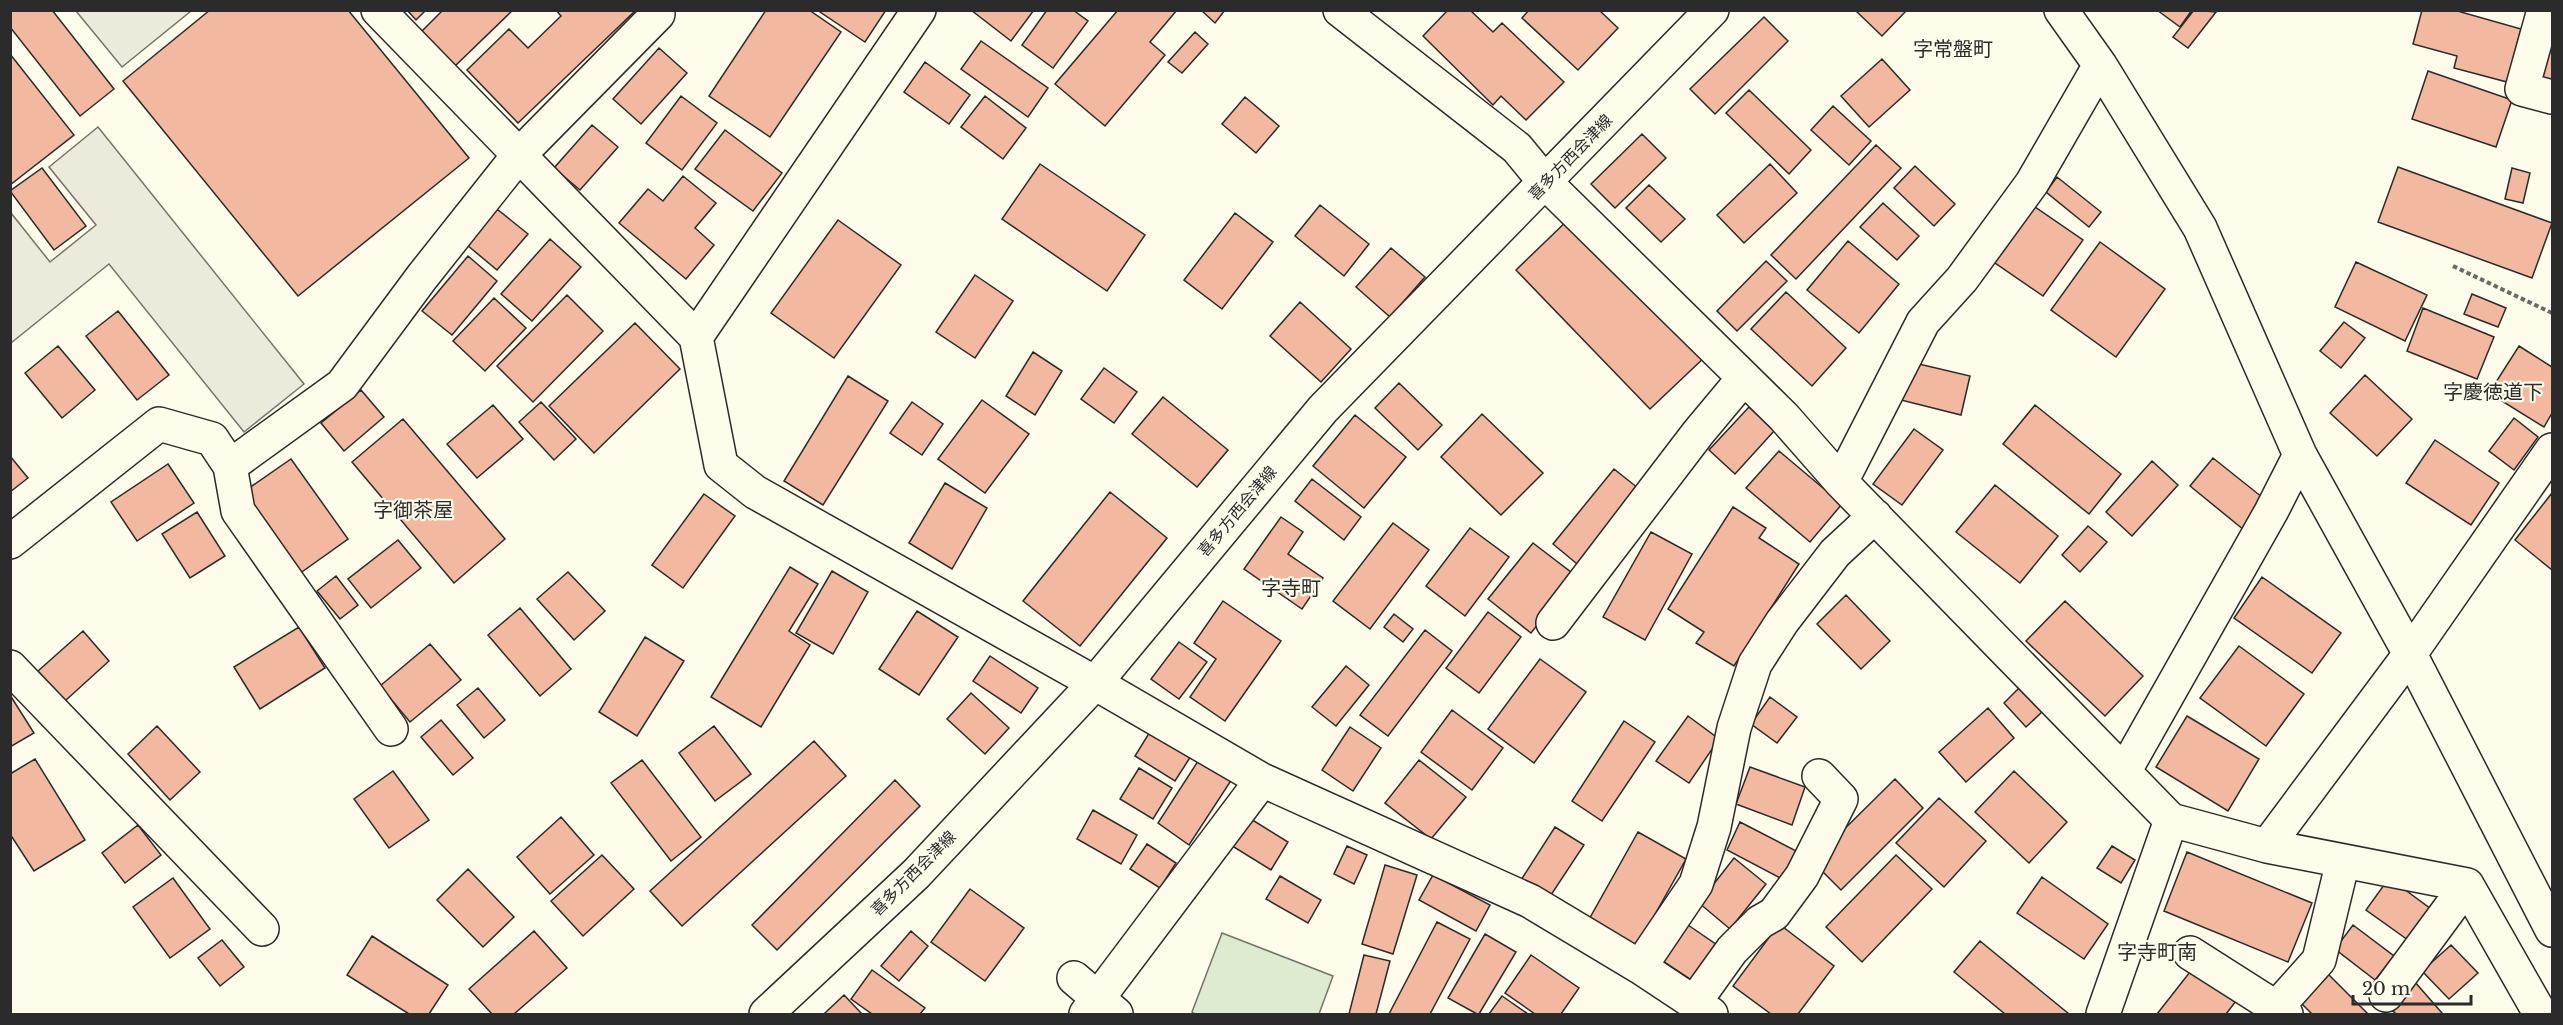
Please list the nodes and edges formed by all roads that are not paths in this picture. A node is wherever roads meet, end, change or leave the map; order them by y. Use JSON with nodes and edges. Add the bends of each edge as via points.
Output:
{"nodes":[{"id":1,"x":378,"y":10,"type":"edge"},
{"id":2,"x":919,"y":10,"type":"edge"},
{"id":3,"x":1340,"y":10,"type":"edge"},
{"id":4,"x":1712,"y":10,"type":"edge"},
{"id":5,"x":2061,"y":10,"type":"edge"},
{"id":6,"x":2544,"y":10,"type":"edge"},
{"id":7,"x":658,"y":14,"type":"dead end"},
{"id":8,"x":2100,"y":65,"type":"junction"},
{"id":9,"x":2553,"y":97,"type":"edge"},
{"id":10,"x":518,"y":156,"type":"junction"},
{"id":11,"x":1545,"y":182,"type":"junction"},
{"id":12,"x":696,"y":337,"type":"junction"},
{"id":13,"x":1743,"y":379,"type":"junction"},
{"id":14,"x":2553,"y":450,"type":"edge"},
{"id":15,"x":2300,"y":455,"type":"junction"},
{"id":16,"x":230,"y":466,"type":"junction"},
{"id":17,"x":1841,"y":482,"type":"junction"},
{"id":18,"x":1875,"y":516,"type":"junction"},
{"id":19,"x":10,"y":542,"type":"edge"},
{"id":20,"x":1553,"y":623,"type":"dead end"},
{"id":21,"x":2410,"y":654,"type":"junction"},
{"id":22,"x":10,"y":667,"type":"edge"},
{"id":23,"x":1095,"y":683,"type":"junction"},
{"id":24,"x":391,"y":729,"type":"dead end"},
{"id":25,"x":2124,"y":772,"type":"junction"},
{"id":26,"x":1819,"y":776,"type":"dead end"},
{"id":27,"x":1262,"y":780,"type":"junction"},
{"id":28,"x":2171,"y":820,"type":"junction"},
{"id":29,"x":2266,"y":846,"type":"junction"},
{"id":30,"x":2343,"y":861,"type":"junction"},
{"id":31,"x":2467,"y":885,"type":"junction"},
{"id":32,"x":2548,"y":909,"type":"edge"},
{"id":33,"x":262,"y":929,"type":"dead end"},
{"id":34,"x":2190,"y":953,"type":"dead end"},
{"id":35,"x":1640,"y":967,"type":"junction"},
{"id":36,"x":2386,"y":995,"type":"dead end"},
{"id":37,"x":1093,"y":1001,"type":"edge"},
{"id":38,"x":2537,"y":1008,"type":"dead end"},
{"id":39,"x":1703,"y":1009,"type":"edge"},
{"id":40,"x":2281,"y":1011,"type":"edge"},
{"id":41,"x":766,"y":1014,"type":"edge"},
{"id":42,"x":2103,"y":1014,"type":"edge"}],
"edges":[{"from":1,"to":10,"type":"street"},
{"from":2,"to":12,"type":"street"},
{"from":3,"to":11,"type":"street","via":[[1517,148]]},
{"from":4,"to":11,"type":"street","name":"喜多方西会津線"},
{"from":5,"to":8,"type":"street"},
{"from":6,"to":9,"type":"street","via":[[2522,89]]},
{"from":7,"to":10,"type":"street"},
{"from":8,"to":15,"type":"street","via":[[2200,228]]},
{"from":8,"to":17,"type":"street","via":[[2032,183],[1962,279],[1923,322]]},
{"from":10,"to":12,"type":"street"},
{"from":10,"to":16,"type":"street","via":[[342,385]]},
{"from":11,"to":13,"type":"street"},
{"from":11,"to":23,"type":"street","name":"喜多方西会津線","via":[[1323,409]]},
{"from":12,"to":23,"type":"street","via":[[721,465],[755,492]]},
{"from":13,"to":17,"type":"street","via":[[1784,417]]},
{"from":13,"to":20,"type":"street"},
{"from":14,"to":21,"type":"street"},
{"from":15,"to":21,"type":"street"},
{"from":15,"to":25,"type":"street"},
{"from":16,"to":19,"type":"street","via":[[212,439],[159,424]]},
{"from":16,"to":24,"type":"street","via":[[238,511]]},
{"from":17,"to":18,"type":"street"},
{"from":18,"to":25,"type":"street"},
{"from":18,"to":35,"type":"street","via":[[1835,553],[1755,664],[1734,728],[1714,827],[1696,884]]},
{"from":21,"to":29,"type":"street"},
{"from":21,"to":32,"type":"street"},
{"from":22,"to":33,"type":"street"},
{"from":23,"to":27,"type":"street"},
{"from":23,"to":41,"type":"street","name":"喜多方西会津線","via":[[916,874]]},
{"from":25,"to":28,"type":"street"},
{"from":26,"to":39,"type":"street","via":[[1841,799],[1802,876],[1774,914],[1760,922],[1732,950]]},
{"from":27,"to":35,"type":"street","via":[[1530,901]]},
{"from":27,"to":37,"type":"street"},
{"from":28,"to":29,"type":"street"},
{"from":28,"to":42,"type":"street"},
{"from":29,"to":30,"type":"street"},
{"from":30,"to":31,"type":"street"},
{"from":30,"to":40,"type":"street","via":[[2319,960]]},
{"from":31,"to":36,"type":"street"},
{"from":31,"to":38,"type":"street"},
{"from":34,"to":40,"type":"street"},
{"from":35,"to":39,"type":"street"}]}
